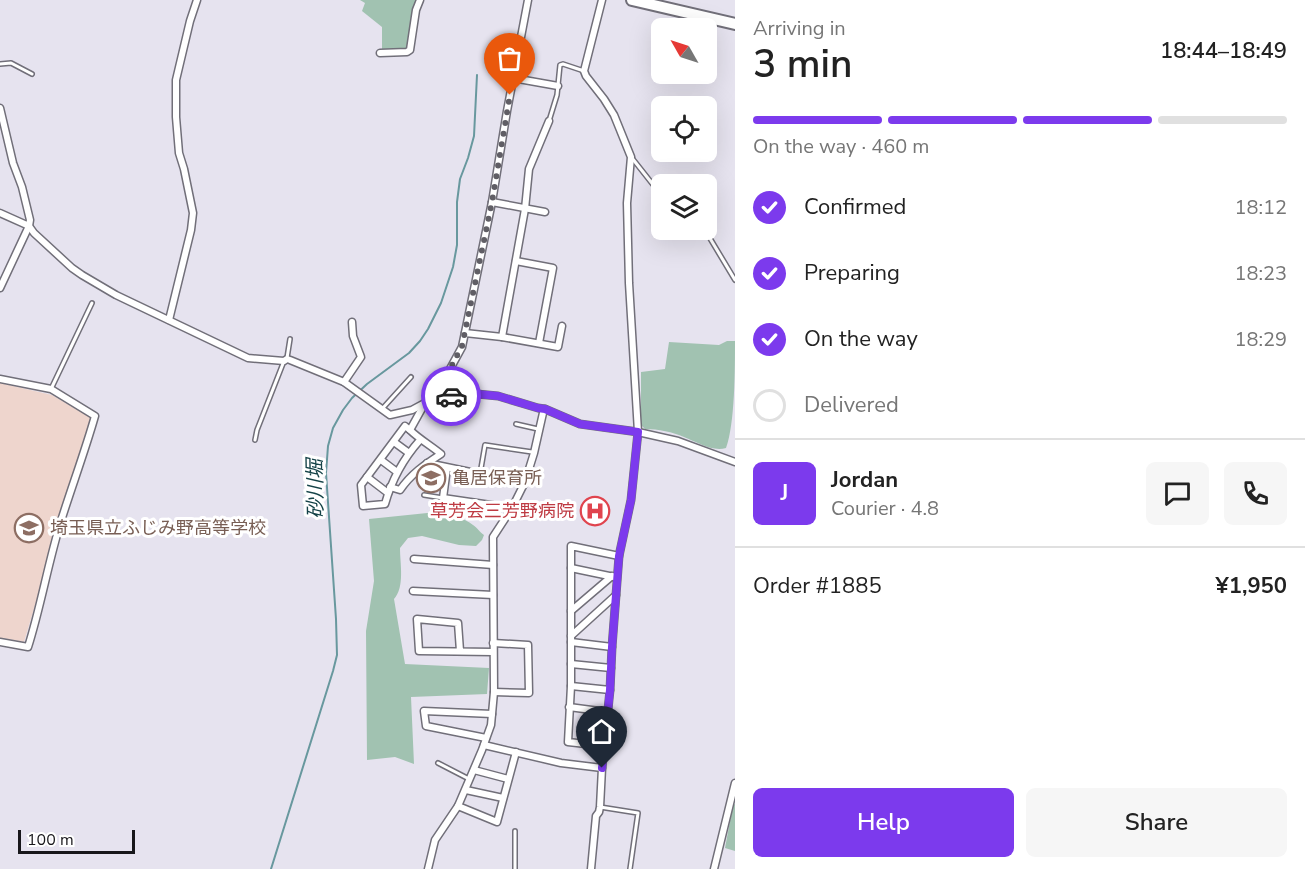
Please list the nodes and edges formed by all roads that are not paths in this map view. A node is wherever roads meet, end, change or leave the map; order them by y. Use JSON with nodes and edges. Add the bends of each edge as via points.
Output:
{"nodes":[{"id":1,"x":197,"y":0,"type":"edge"},
{"id":2,"x":420,"y":0,"type":"edge"},
{"id":3,"x":528,"y":0,"type":"edge"},
{"id":4,"x":602,"y":0,"type":"edge"},
{"id":5,"x":632,"y":0,"type":"edge"},
{"id":6,"x":735,"y":24,"type":"edge"},
{"id":7,"x":380,"y":53,"type":"dead end"},
{"id":8,"x":0,"y":64,"type":"edge"},
{"id":9,"x":584,"y":71,"type":"junction"},
{"id":10,"x":32,"y":74,"type":"dead end"},
{"id":11,"x":513,"y":78,"type":"junction"},
{"id":12,"x":558,"y":86,"type":"junction"},
{"id":13,"x":0,"y":108,"type":"edge"},
{"id":14,"x":549,"y":121,"type":"joint"},
{"id":15,"x":631,"y":157,"type":"junction"},
{"id":16,"x":651,"y":182,"type":"edge"},
{"id":17,"x":492,"y":202,"type":"junction"},
{"id":18,"x":525,"y":208,"type":"junction"},
{"id":19,"x":545,"y":212,"type":"dead end"},
{"id":20,"x":0,"y":213,"type":"edge"},
{"id":21,"x":29,"y":226,"type":"junction"},
{"id":22,"x":711,"y":240,"type":"edge"},
{"id":23,"x":516,"y":261,"type":"junction"},
{"id":24,"x":735,"y":280,"type":"edge"},
{"id":25,"x":0,"y":288,"type":"edge"},
{"id":26,"x":92,"y":303,"type":"dead end"},
{"id":27,"x":169,"y":320,"type":"junction"},
{"id":28,"x":352,"y":322,"type":"dead end"},
{"id":29,"x":562,"y":326,"type":"dead end"},
{"id":30,"x":465,"y":333,"type":"junction"},
{"id":31,"x":502,"y":337,"type":"junction"},
{"id":32,"x":290,"y":339,"type":"dead end"},
{"id":33,"x":540,"y":343,"type":"junction"},
{"id":34,"x":285,"y":360,"type":"junction"},
{"id":35,"x":411,"y":377,"type":"dead end"},
{"id":36,"x":0,"y":379,"type":"edge"},
{"id":37,"x":344,"y":382,"type":"junction"},
{"id":38,"x":51,"y":389,"type":"junction"},
{"id":39,"x":424,"y":403,"type":"junction"},
{"id":40,"x":382,"y":409,"type":"junction"},
{"id":41,"x":545,"y":409,"type":"junction"},
{"id":42,"x":516,"y":424,"type":"dead end"},
{"id":43,"x":540,"y":429,"type":"junction"},
{"id":44,"x":410,"y":430,"type":"junction"},
{"id":45,"x":638,"y":432,"type":"junction"},
{"id":46,"x":255,"y":440,"type":"dead end"},
{"id":47,"x":420,"y":440,"type":"junction"},
{"id":48,"x":394,"y":442,"type":"junction"},
{"id":49,"x":409,"y":453,"type":"junction"},
{"id":50,"x":534,"y":453,"type":"junction"},
{"id":51,"x":381,"y":460,"type":"junction"},
{"id":52,"x":735,"y":462,"type":"edge"},
{"id":53,"x":427,"y":463,"type":"junction"},
{"id":54,"x":447,"y":468,"type":"junction"},
{"id":55,"x":397,"y":472,"type":"junction"},
{"id":56,"x":480,"y":474,"type":"junction"},
{"id":57,"x":367,"y":477,"type":"junction"},
{"id":58,"x":525,"y":482,"type":"junction"},
{"id":59,"x":389,"y":490,"type":"junction"},
{"id":60,"x":424,"y":495,"type":"dead end"},
{"id":61,"x":442,"y":498,"type":"junction"},
{"id":62,"x":512,"y":508,"type":"junction"},
{"id":63,"x":619,"y":556,"type":"junction"},
{"id":64,"x":414,"y":559,"type":"dead end"},
{"id":65,"x":493,"y":565,"type":"junction"},
{"id":66,"x":571,"y":568,"type":"junction"},
{"id":67,"x":615,"y":577,"type":"junction"},
{"id":68,"x":413,"y":591,"type":"dead end"},
{"id":69,"x":494,"y":595,"type":"junction"},
{"id":70,"x":616,"y":596,"type":"junction"},
{"id":71,"x":571,"y":611,"type":"junction"},
{"id":72,"x":571,"y":639,"type":"junction"},
{"id":73,"x":0,"y":642,"type":"edge"},
{"id":74,"x":493,"y":643,"type":"junction"},
{"id":75,"x":612,"y":647,"type":"junction"},
{"id":76,"x":460,"y":651,"type":"junction"},
{"id":77,"x":493,"y":652,"type":"junction"},
{"id":78,"x":571,"y":664,"type":"junction"},
{"id":79,"x":610,"y":668,"type":"junction"},
{"id":80,"x":571,"y":686,"type":"junction"},
{"id":81,"x":610,"y":690,"type":"junction"},
{"id":82,"x":494,"y":692,"type":"junction"},
{"id":83,"x":569,"y":707,"type":"junction"},
{"id":84,"x":607,"y":712,"type":"junction"},
{"id":85,"x":492,"y":714,"type":"junction"},
{"id":86,"x":485,"y":741,"type":"junction"},
{"id":87,"x":604,"y":746,"type":"junction"},
{"id":88,"x":516,"y":752,"type":"junction"},
{"id":89,"x":438,"y":763,"type":"dead end"},
{"id":90,"x":602,"y":768,"type":"junction"},
{"id":91,"x":474,"y":770,"type":"junction"},
{"id":92,"x":469,"y":779,"type":"junction"},
{"id":93,"x":508,"y":779,"type":"junction"},
{"id":94,"x":735,"y":783,"type":"edge"},
{"id":95,"x":465,"y":790,"type":"junction"},
{"id":96,"x":503,"y":798,"type":"junction"},
{"id":97,"x":458,"y":807,"type":"junction"},
{"id":98,"x":600,"y":807,"type":"junction"},
{"id":99,"x":515,"y":831,"type":"dead end"},
{"id":100,"x":428,"y":869,"type":"edge"},
{"id":101,"x":515,"y":869,"type":"edge"},
{"id":102,"x":591,"y":869,"type":"edge"},
{"id":103,"x":630,"y":869,"type":"edge"},
{"id":104,"x":714,"y":869,"type":"edge"}],
"edges":[{"from":1,"to":27,"type":"street","via":[[176,80],[179,153],[193,213]]},
{"from":2,"to":7,"type":"street","via":[[410,50]]},
{"from":3,"to":11,"type":"street"},
{"from":4,"to":9,"type":"street"},
{"from":5,"to":6,"type":"highway"},
{"from":8,"to":10,"type":"lane","via":[[11,63]]},
{"from":9,"to":12,"type":"lane","via":[[560,65]]},
{"from":9,"to":15,"type":"street","via":[[614,115]]},
{"from":11,"to":12,"type":"street"},
{"from":11,"to":17,"type":"street"},
{"from":12,"to":14,"type":"lane"},
{"from":13,"to":21,"type":"street"},
{"from":14,"to":18,"type":"street","via":[[529,169]]},
{"from":15,"to":16,"type":"lane"},
{"from":15,"to":45,"type":"street","via":[[627,203],[629,283]]},
{"from":17,"to":18,"type":"street"},
{"from":17,"to":30,"type":"street"},
{"from":18,"to":19,"type":"street"},
{"from":18,"to":23,"type":"street"},
{"from":20,"to":21,"type":"street"},
{"from":21,"to":25,"type":"street"},
{"from":21,"to":27,"type":"street","via":[[82,275]]},
{"from":22,"to":24,"type":"lane"},
{"from":23,"to":31,"type":"street"},
{"from":23,"to":33,"type":"street","via":[[553,268]]},
{"from":26,"to":38,"type":"lane"},
{"from":27,"to":34,"type":"street","via":[[248,358]]},
{"from":28,"to":37,"type":"street","via":[[361,357]]},
{"from":29,"to":33,"type":"street","via":[[558,347]]},
{"from":30,"to":31,"type":"street"},
{"from":30,"to":39,"type":"street","via":[[450,369]]},
{"from":31,"to":33,"type":"street"},
{"from":32,"to":34,"type":"lane"},
{"from":34,"to":37,"type":"street"},
{"from":34,"to":46,"type":"lane"},
{"from":35,"to":40,"type":"lane"},
{"from":36,"to":38,"type":"street"},
{"from":37,"to":40,"type":"street"},
{"from":38,"to":73,"type":"street","via":[[95,416],[61,522],[28,647]]},
{"from":39,"to":40,"type":"street","via":[[390,415]]},
{"from":39,"to":41,"type":"street","via":[[441,397],[477,394]]},
{"from":39,"to":44,"type":"street"},
{"from":41,"to":43,"type":"street"},
{"from":41,"to":45,"type":"street","via":[[580,424]]},
{"from":42,"to":43,"type":"lane"},
{"from":43,"to":50,"type":"street"},
{"from":44,"to":47,"type":"street"},
{"from":44,"to":48,"type":"street","via":[[405,426]]},
{"from":45,"to":52,"type":"street","via":[[678,441]]},
{"from":45,"to":63,"type":"street","via":[[631,500]]},
{"from":47,"to":49,"type":"street"},
{"from":47,"to":53,"type":"street","via":[[441,454]]},
{"from":48,"to":49,"type":"street"},
{"from":48,"to":51,"type":"street"},
{"from":49,"to":55,"type":"street"},
{"from":50,"to":56,"type":"lane","via":[[485,445]]},
{"from":50,"to":58,"type":"street"},
{"from":51,"to":55,"type":"street"},
{"from":51,"to":57,"type":"street"},
{"from":53,"to":54,"type":"street"},
{"from":53,"to":59,"type":"street","via":[[400,490]]},
{"from":54,"to":56,"type":"street"},
{"from":54,"to":61,"type":"street"},
{"from":55,"to":59,"type":"street"},
{"from":56,"to":58,"type":"street"},
{"from":57,"to":59,"type":"street"},
{"from":57,"to":59,"type":"street","via":[[361,485],[363,506],[385,504]]},
{"from":58,"to":62,"type":"street"},
{"from":60,"to":61,"type":"lane"},
{"from":61,"to":62,"type":"street"},
{"from":62,"to":65,"type":"street","via":[[493,537]]},
{"from":63,"to":66,"type":"street","via":[[571,546]]},
{"from":63,"to":67,"type":"street"},
{"from":64,"to":65,"type":"street"},
{"from":65,"to":69,"type":"street"},
{"from":66,"to":67,"type":"street"},
{"from":66,"to":71,"type":"street"},
{"from":67,"to":70,"type":"street"},
{"from":67,"to":71,"type":"street"},
{"from":68,"to":69,"type":"street"},
{"from":69,"to":74,"type":"street"},
{"from":70,"to":72,"type":"street"},
{"from":70,"to":75,"type":"street"},
{"from":71,"to":72,"type":"street"},
{"from":72,"to":75,"type":"street"},
{"from":72,"to":78,"type":"street"},
{"from":74,"to":77,"type":"street"},
{"from":74,"to":82,"type":"street","via":[[528,645],[530,693]]},
{"from":75,"to":79,"type":"street"},
{"from":76,"to":76,"type":"street","via":[[419,651],[417,620],[458,622]]},
{"from":76,"to":77,"type":"street"},
{"from":77,"to":82,"type":"street"},
{"from":78,"to":79,"type":"street"},
{"from":78,"to":80,"type":"street"},
{"from":79,"to":81,"type":"street"},
{"from":80,"to":81,"type":"street"},
{"from":80,"to":83,"type":"street"},
{"from":81,"to":84,"type":"street"},
{"from":82,"to":85,"type":"street"},
{"from":83,"to":84,"type":"street"},
{"from":83,"to":87,"type":"street","via":[[568,742]]},
{"from":84,"to":87,"type":"street"},
{"from":85,"to":86,"type":"street"},
{"from":85,"to":86,"type":"street","via":[[424,711],[426,726]]},
{"from":86,"to":88,"type":"street"},
{"from":86,"to":91,"type":"street"},
{"from":87,"to":90,"type":"street"},
{"from":88,"to":90,"type":"street"},
{"from":88,"to":93,"type":"street"},
{"from":89,"to":92,"type":"lane"},
{"from":90,"to":98,"type":"street"},
{"from":91,"to":92,"type":"street"},
{"from":91,"to":93,"type":"street"},
{"from":92,"to":95,"type":"street"},
{"from":93,"to":96,"type":"street"},
{"from":94,"to":104,"type":"street"},
{"from":95,"to":96,"type":"street"},
{"from":95,"to":97,"type":"street"},
{"from":96,"to":97,"type":"street","via":[[497,822]]},
{"from":97,"to":100,"type":"street","via":[[435,840]]},
{"from":98,"to":102,"type":"street"},
{"from":98,"to":103,"type":"lane","via":[[638,813]]},
{"from":99,"to":101,"type":"lane"}]}
